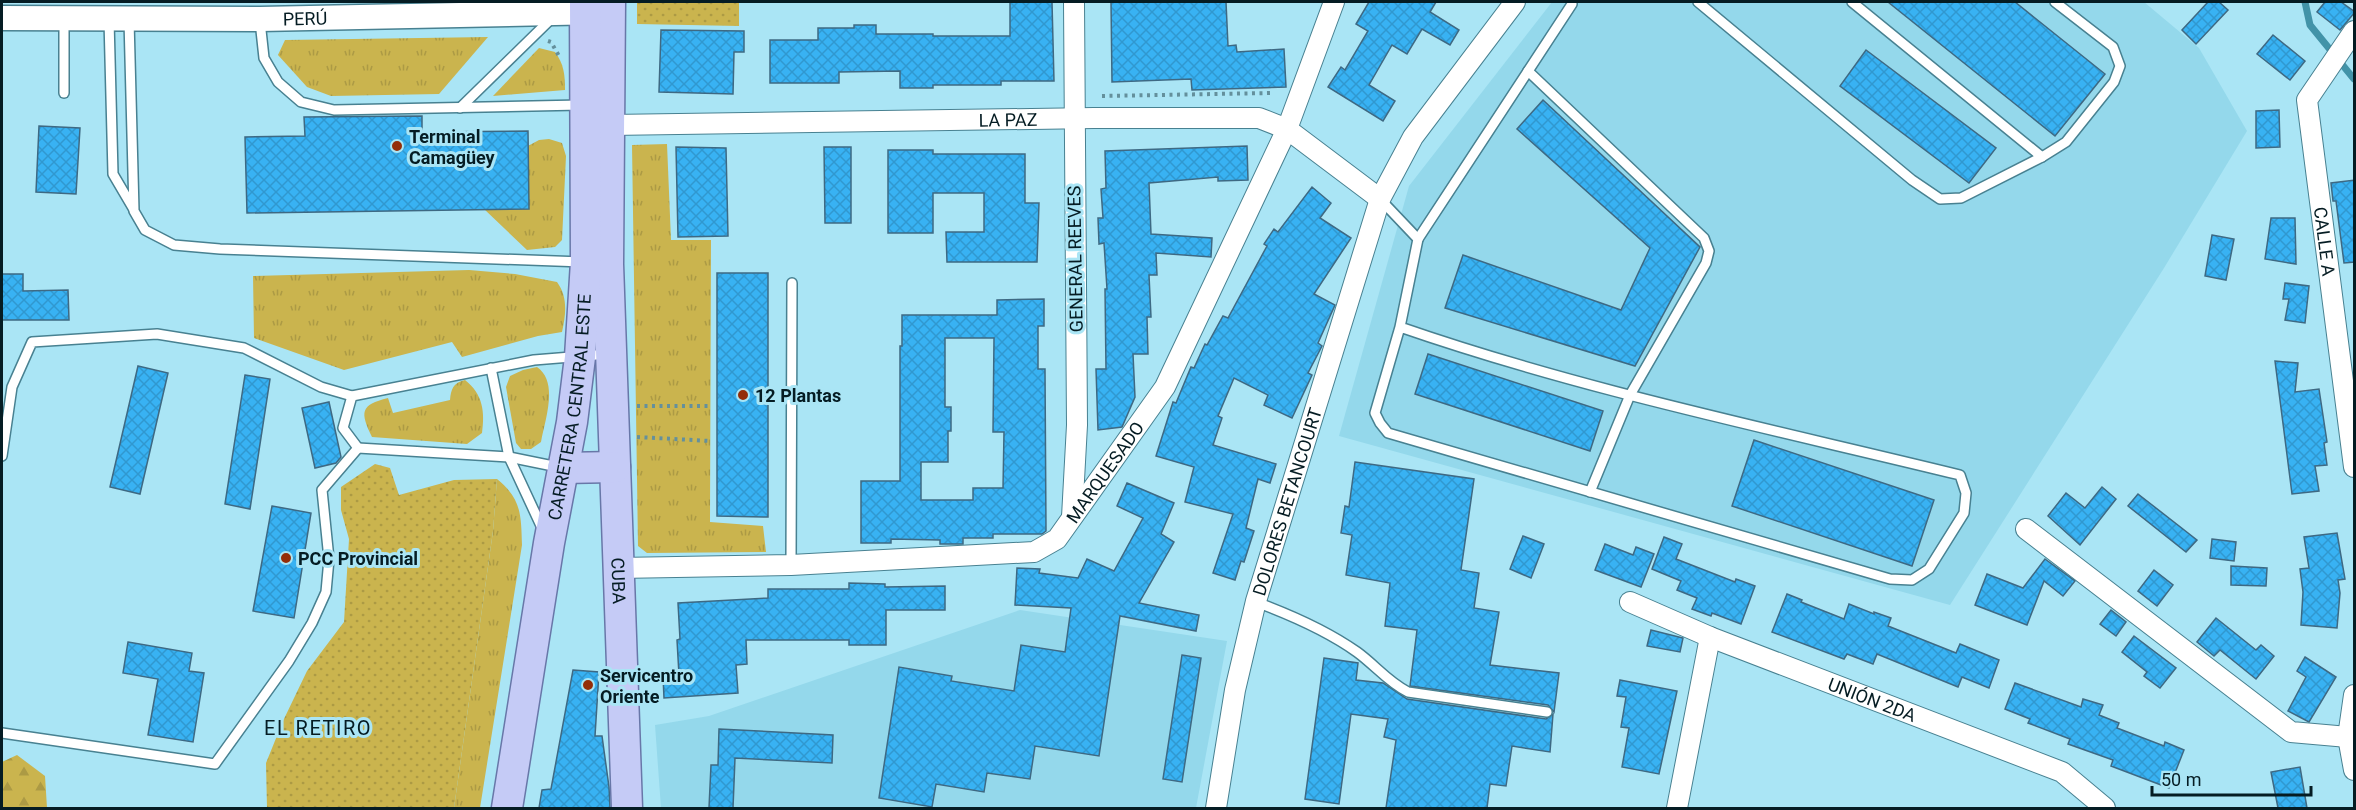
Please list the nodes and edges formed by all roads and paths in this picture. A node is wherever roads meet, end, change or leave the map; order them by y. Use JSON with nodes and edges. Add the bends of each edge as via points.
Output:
{"nodes":[{"id":1,"x":1074,"y":2,"type":"edge"},
{"id":2,"x":1334,"y":2,"type":"edge"},
{"id":3,"x":1515,"y":2,"type":"edge"},
{"id":4,"x":1698,"y":2,"type":"edge"},
{"id":5,"x":1852,"y":2,"type":"edge"},
{"id":6,"x":2055,"y":2,"type":"edge"},
{"id":7,"x":1572,"y":4,"type":"dead end"},
{"id":8,"x":589,"y":8,"type":"edge"},
{"id":9,"x":116,"y":12,"type":"edge"},
{"id":10,"x":64,"y":17,"type":"junction"},
{"id":11,"x":2,"y":18,"type":"edge"},
{"id":12,"x":260,"y":18,"type":"junction"},
{"id":13,"x":532,"y":37,"type":"junction"},
{"id":14,"x":2350,"y":38,"type":"edge"},
{"id":15,"x":562,"y":62,"type":"dead end"},
{"id":16,"x":1528,"y":71,"type":"junction"},
{"id":17,"x":64,"y":93,"type":"dead end"},
{"id":18,"x":586,"y":105,"type":"junction"},
{"id":19,"x":460,"y":108,"type":"junction"},
{"id":20,"x":1075,"y":119,"type":"junction"},
{"id":21,"x":610,"y":125,"type":"junction"},
{"id":22,"x":1287,"y":129,"type":"junction"},
{"id":23,"x":2042,"y":157,"type":"junction"},
{"id":24,"x":1380,"y":199,"type":"junction"},
{"id":25,"x":134,"y":211,"type":"junction"},
{"id":26,"x":1418,"y":239,"type":"junction"},
{"id":27,"x":597,"y":263,"type":"junction"},
{"id":28,"x":792,"y":283,"type":"dead end"},
{"id":29,"x":1400,"y":327,"type":"junction"},
{"id":30,"x":610,"y":354,"type":"junction"},
{"id":31,"x":580,"y":357,"type":"junction"},
{"id":32,"x":491,"y":368,"type":"junction"},
{"id":33,"x":1630,"y":395,"type":"junction"},
{"id":34,"x":352,"y":396,"type":"junction"},
{"id":35,"x":712,"y":406,"type":"dead end"},
{"id":36,"x":572,"y":422,"type":"junction"},
{"id":37,"x":629,"y":422,"type":"junction"},
{"id":38,"x":711,"y":441,"type":"dead end"},
{"id":39,"x":358,"y":448,"type":"junction"},
{"id":40,"x":2,"y":456,"type":"edge"},
{"id":41,"x":509,"y":457,"type":"junction"},
{"id":42,"x":615,"y":467,"type":"junction"},
{"id":43,"x":2355,"y":467,"type":"edge"},
{"id":44,"x":563,"y":468,"type":"junction"},
{"id":45,"x":1590,"y":492,"type":"junction"},
{"id":46,"x":1072,"y":517,"type":"junction"},
{"id":47,"x":2026,"y":529,"type":"dead end"},
{"id":48,"x":549,"y":543,"type":"junction"},
{"id":49,"x":791,"y":565,"type":"junction"},
{"id":50,"x":618,"y":568,"type":"junction"},
{"id":51,"x":1256,"y":601,"type":"junction"},
{"id":52,"x":1630,"y":602,"type":"dead end"},
{"id":53,"x":1710,"y":637,"type":"junction"},
{"id":54,"x":2355,"y":695,"type":"edge"},
{"id":55,"x":1547,"y":712,"type":"dead end"},
{"id":56,"x":2,"y":733,"type":"edge"},
{"id":57,"x":2348,"y":737,"type":"junction"},
{"id":58,"x":2355,"y":771,"type":"edge"},
{"id":59,"x":507,"y":808,"type":"edge"},
{"id":60,"x":627,"y":808,"type":"edge"},
{"id":61,"x":1216,"y":808,"type":"edge"},
{"id":62,"x":1677,"y":808,"type":"edge"},
{"id":63,"x":2105,"y":808,"type":"edge"}],
"edges":[{"from":1,"to":20,"type":"street","name":"GENERAL REEVES"},
{"from":2,"to":22,"type":"street","name":"MARQUESADO"},
{"from":3,"to":24,"type":"street","name":"DOLORES BETANCOURT","via":[[1413,137]]},
{"from":4,"to":23,"type":"lane","via":[[1940,199],[1961,198]]},
{"from":5,"to":23,"type":"lane"},
{"from":6,"to":23,"type":"lane","via":[[2113,47],[2120,66],[2114,82],[2066,142]]},
{"from":7,"to":16,"type":"lane"},
{"from":8,"to":12,"type":"street","name":"PERÚ"},
{"from":8,"to":13,"type":"lane"},
{"from":8,"to":18,"type":"main road","name":"CARRETERA CENTRAL ESTE"},
{"from":8,"to":21,"type":"main road","name":"CARRETERA CENTRAL ESTE"},
{"from":9,"to":10,"type":"street","name":"PERÚ"},
{"from":9,"to":12,"type":"street","name":"PERÚ"},
{"from":9,"to":25,"type":"lane"},
{"from":9,"to":25,"type":"lane","via":[[114,174]]},
{"from":10,"to":11,"type":"street","name":"PERÚ"},
{"from":10,"to":17,"type":"lane"},
{"from":12,"to":19,"type":"lane","via":[[264,58],[278,82],[301,102],[334,110]]},
{"from":13,"to":15,"type":"path","via":[[551,42]]},
{"from":13,"to":19,"type":"lane"},
{"from":14,"to":43,"type":"street","name":"CALLE A","via":[[2307,100]]},
{"from":16,"to":26,"type":"lane"},
{"from":16,"to":33,"type":"lane","via":[[1704,238],[1709,251],[1706,263]]},
{"from":18,"to":19,"type":"lane"},
{"from":18,"to":27,"type":"main road","name":"CARRETERA CENTRAL ESTE"},
{"from":20,"to":21,"type":"street","name":"LA PAZ"},
{"from":20,"to":22,"type":"street","name":"LA PAZ","via":[[1259,118]]},
{"from":20,"to":46,"type":"street","name":"GENERAL REEVES","via":[[1077,424]]},
{"from":21,"to":27,"type":"main road","name":"CARRETERA CENTRAL ESTE"},
{"from":22,"to":24,"type":"street","name":"LA PAZ"},
{"from":22,"to":46,"type":"street","name":"MARQUESADO","via":[[1165,387]]},
{"from":24,"to":26,"type":"lane"},
{"from":24,"to":51,"type":"street","name":"DOLORES BETANCOURT"},
{"from":25,"to":27,"type":"lane","via":[[145,230],[174,246]]},
{"from":26,"to":29,"type":"lane"},
{"from":27,"to":30,"type":"main road","name":"CARRETERA CENTRAL ESTE"},
{"from":27,"to":31,"type":"main road","name":"CARRETERA CENTRAL ESTE"},
{"from":28,"to":49,"type":"lane"},
{"from":29,"to":33,"type":"lane"},
{"from":29,"to":45,"type":"lane","via":[[1375,413],[1388,433]]},
{"from":30,"to":31,"type":"lane"},
{"from":30,"to":37,"type":"main road","name":"CUBA"},
{"from":31,"to":32,"type":"lane"},
{"from":31,"to":36,"type":"main road","name":"CARRETERA CENTRAL ESTE"},
{"from":32,"to":34,"type":"lane"},
{"from":32,"to":41,"type":"lane"},
{"from":33,"to":45,"type":"lane"},
{"from":33,"to":45,"type":"lane","via":[[1960,475],[1966,493],[1964,513],[1929,569],[1912,580],[1890,579]]},
{"from":34,"to":39,"type":"lane","via":[[343,428]]},
{"from":34,"to":40,"type":"lane","via":[[321,387],[244,348],[157,334],[32,342],[12,387]]},
{"from":35,"to":37,"type":"path"},
{"from":36,"to":37,"type":"main road"},
{"from":36,"to":44,"type":"main road","name":"CARRETERA CENTRAL ESTE"},
{"from":37,"to":38,"type":"path"},
{"from":37,"to":42,"type":"main road","name":"CUBA"},
{"from":39,"to":41,"type":"lane"},
{"from":39,"to":56,"type":"lane","via":[[322,490],[329,560],[326,592],[312,623],[215,764]]},
{"from":41,"to":44,"type":"lane"},
{"from":41,"to":48,"type":"lane"},
{"from":42,"to":44,"type":"main road"},
{"from":42,"to":50,"type":"main road","name":"CUBA"},
{"from":44,"to":48,"type":"main road","name":"CARRETERA CENTRAL ESTE"},
{"from":46,"to":49,"type":"street","name":"MARQUESADO","via":[[1057,539],[1034,552]]},
{"from":47,"to":57,"type":"street","via":[[2291,732]]},
{"from":48,"to":59,"type":"main road","name":"CARRETERA CENTRAL ESTE"},
{"from":49,"to":50,"type":"street","name":"MARQUESADO"},
{"from":50,"to":60,"type":"main road","name":"CUBA"},
{"from":51,"to":55,"type":"lane","via":[[1337,639],[1408,692]]},
{"from":51,"to":61,"type":"street","name":"DOLORES BETANCOURT","via":[[1235,690]]},
{"from":52,"to":53,"type":"street","name":"UNIÓN 2DA"},
{"from":53,"to":62,"type":"street"},
{"from":53,"to":63,"type":"street","name":"UNIÓN 2DA","via":[[2062,771]]},
{"from":54,"to":57,"type":"street"},
{"from":57,"to":58,"type":"street"}]}
